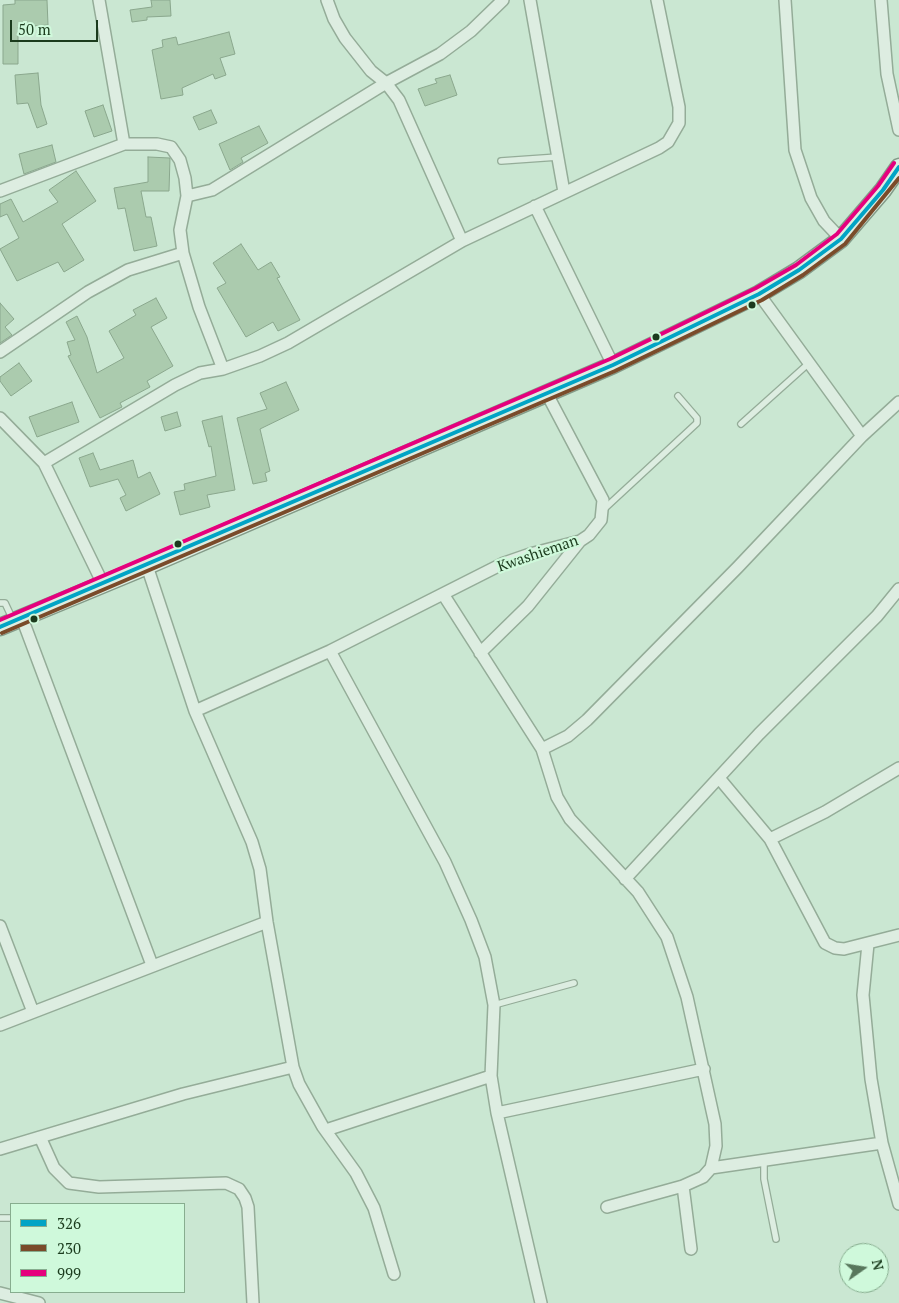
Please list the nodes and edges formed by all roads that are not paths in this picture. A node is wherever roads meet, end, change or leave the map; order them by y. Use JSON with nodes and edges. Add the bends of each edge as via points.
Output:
{"nodes":[{"id":1,"x":99,"y":0,"type":"edge"},
{"id":2,"x":327,"y":0,"type":"edge"},
{"id":3,"x":503,"y":0,"type":"edge"},
{"id":4,"x":530,"y":0,"type":"edge"},
{"id":5,"x":657,"y":0,"type":"edge"},
{"id":6,"x":785,"y":0,"type":"edge"},
{"id":7,"x":881,"y":0,"type":"edge"},
{"id":8,"x":386,"y":83,"type":"junction"},
{"id":9,"x":899,"y":130,"type":"edge"},
{"id":10,"x":124,"y":144,"type":"junction"},
{"id":11,"x":558,"y":157,"type":"junction"},
{"id":12,"x":501,"y":161,"type":"dead end"},
{"id":13,"x":899,"y":167,"type":"edge"},
{"id":14,"x":0,"y":191,"type":"edge"},
{"id":15,"x":564,"y":192,"type":"junction"},
{"id":16,"x":186,"y":196,"type":"junction"},
{"id":17,"x":535,"y":206,"type":"junction"},
{"id":18,"x":841,"y":239,"type":"junction"},
{"id":19,"x":462,"y":241,"type":"junction"},
{"id":20,"x":183,"y":253,"type":"junction"},
{"id":21,"x":759,"y":294,"type":"junction"},
{"id":22,"x":0,"y":352,"type":"edge"},
{"id":23,"x":809,"y":363,"type":"junction"},
{"id":24,"x":613,"y":365,"type":"junction"},
{"id":25,"x":223,"y":368,"type":"junction"},
{"id":26,"x":547,"y":394,"type":"junction"},
{"id":27,"x":678,"y":396,"type":"dead end"},
{"id":28,"x":899,"y":402,"type":"edge"},
{"id":29,"x":0,"y":418,"type":"edge"},
{"id":30,"x":741,"y":424,"type":"dead end"},
{"id":31,"x":5,"y":432,"type":"edge"},
{"id":32,"x":862,"y":436,"type":"junction"},
{"id":33,"x":44,"y":463,"type":"junction"},
{"id":34,"x":603,"y":510,"type":"junction"},
{"id":35,"x":580,"y":541,"type":"junction"},
{"id":36,"x":147,"y":566,"type":"junction"},
{"id":37,"x":103,"y":584,"type":"junction"},
{"id":38,"x":899,"y":589,"type":"edge"},
{"id":39,"x":443,"y":594,"type":"junction"},
{"id":40,"x":0,"y":603,"type":"edge"},
{"id":41,"x":12,"y":623,"type":"edge"},
{"id":42,"x":330,"y":652,"type":"junction"},
{"id":43,"x":480,"y":653,"type":"junction"},
{"id":44,"x":195,"y":711,"type":"junction"},
{"id":45,"x":542,"y":749,"type":"junction"},
{"id":46,"x":899,"y":768,"type":"edge"},
{"id":47,"x":719,"y":778,"type":"junction"},
{"id":48,"x":770,"y":839,"type":"junction"},
{"id":49,"x":625,"y":879,"type":"junction"},
{"id":50,"x":267,"y":922,"type":"junction"},
{"id":51,"x":0,"y":926,"type":"edge"},
{"id":52,"x":899,"y":935,"type":"edge"},
{"id":53,"x":868,"y":944,"type":"junction"},
{"id":54,"x":152,"y":965,"type":"junction"},
{"id":55,"x":574,"y":984,"type":"dead end"},
{"id":56,"x":494,"y":1005,"type":"junction"},
{"id":57,"x":33,"y":1012,"type":"junction"},
{"id":58,"x":0,"y":1025,"type":"edge"},
{"id":59,"x":293,"y":1067,"type":"junction"},
{"id":60,"x":704,"y":1069,"type":"junction"},
{"id":61,"x":491,"y":1076,"type":"junction"},
{"id":62,"x":497,"y":1113,"type":"junction"},
{"id":63,"x":326,"y":1130,"type":"junction"},
{"id":64,"x":40,"y":1137,"type":"junction"},
{"id":65,"x":882,"y":1144,"type":"junction"},
{"id":66,"x":0,"y":1148,"type":"edge"},
{"id":67,"x":764,"y":1161,"type":"junction"},
{"id":68,"x":712,"y":1168,"type":"junction"},
{"id":69,"x":683,"y":1186,"type":"junction"},
{"id":70,"x":899,"y":1204,"type":"edge"},
{"id":71,"x":607,"y":1207,"type":"dead end"},
{"id":72,"x":0,"y":1218,"type":"edge"},
{"id":73,"x":10,"y":1218,"type":"dead end"},
{"id":74,"x":776,"y":1240,"type":"dead end"},
{"id":75,"x":691,"y":1249,"type":"dead end"},
{"id":76,"x":394,"y":1274,"type":"dead end"},
{"id":77,"x":0,"y":1293,"type":"edge"},
{"id":78,"x":39,"y":1303,"type":"edge"},
{"id":79,"x":254,"y":1303,"type":"edge"},
{"id":80,"x":541,"y":1303,"type":"edge"}],
"edges":[{"from":1,"to":10,"type":"street"},
{"from":2,"to":8,"type":"street","via":[[345,38],[371,72]]},
{"from":3,"to":8,"type":"street","via":[[471,31],[440,54]]},
{"from":4,"to":11,"type":"street"},
{"from":5,"to":15,"type":"street","via":[[678,107],[679,123],[675,133],[659,148]]},
{"from":6,"to":18,"type":"street","via":[[794,150],[811,198],[824,221]]},
{"from":7,"to":9,"type":"street","via":[[887,74]]},
{"from":8,"to":16,"type":"street","via":[[212,190]]},
{"from":8,"to":19,"type":"street","via":[[409,118]]},
{"from":10,"to":14,"type":"street"},
{"from":10,"to":16,"type":"street","via":[[171,147],[182,166]]},
{"from":11,"to":12,"type":"lane"},
{"from":11,"to":15,"type":"street"},
{"from":13,"to":18,"type":"main road"},
{"from":15,"to":17,"type":"street"},
{"from":16,"to":20,"type":"street","via":[[180,230]]},
{"from":17,"to":19,"type":"street"},
{"from":17,"to":24,"type":"street"},
{"from":18,"to":21,"type":"main road"},
{"from":19,"to":25,"type":"street","via":[[288,342],[260,356]]},
{"from":20,"to":22,"type":"street","via":[[128,270],[88,292]]},
{"from":20,"to":25,"type":"street","via":[[199,307]]},
{"from":21,"to":23,"type":"street"},
{"from":21,"to":24,"type":"main road"},
{"from":23,"to":30,"type":"lane"},
{"from":23,"to":32,"type":"street"},
{"from":24,"to":26,"type":"main road"},
{"from":25,"to":33,"type":"street","via":[[200,373],[175,386]]},
{"from":26,"to":34,"type":"street","via":[[599,490]]},
{"from":26,"to":36,"type":"main road"},
{"from":27,"to":34,"type":"lane","via":[[697,418],[697,424]]},
{"from":28,"to":32,"type":"street"},
{"from":29,"to":31,"type":"street"},
{"from":31,"to":33,"type":"street"},
{"from":32,"to":45,"type":"street","via":[[587,720],[568,736]]},
{"from":33,"to":37,"type":"street"},
{"from":34,"to":35,"type":"street","name":"Kwashieman","via":[[597,526]]},
{"from":35,"to":39,"type":"street","name":"Kwashieman","via":[[504,563]]},
{"from":35,"to":43,"type":"street","via":[[528,606]]},
{"from":36,"to":37,"type":"main road"},
{"from":36,"to":44,"type":"street"},
{"from":37,"to":41,"type":"main road"},
{"from":38,"to":47,"type":"street","via":[[878,616]]},
{"from":39,"to":42,"type":"street","name":"Kwashieman"},
{"from":39,"to":43,"type":"street"},
{"from":40,"to":41,"type":"lane","via":[[5,603]]},
{"from":41,"to":54,"type":"street"},
{"from":42,"to":44,"type":"street","name":"Kwashieman"},
{"from":42,"to":56,"type":"street","via":[[445,862],[485,957]]},
{"from":43,"to":45,"type":"street"},
{"from":44,"to":50,"type":"street","via":[[252,842],[261,876]]},
{"from":45,"to":49,"type":"street","via":[[557,797],[570,819]]},
{"from":46,"to":48,"type":"street","via":[[825,812]]},
{"from":47,"to":48,"type":"street"},
{"from":47,"to":49,"type":"street"},
{"from":48,"to":53,"type":"street","via":[[825,943],[844,949]]},
{"from":49,"to":60,"type":"street","via":[[654,913],[667,937],[687,997]]},
{"from":50,"to":54,"type":"street"},
{"from":50,"to":59,"type":"street"},
{"from":51,"to":57,"type":"street"},
{"from":52,"to":53,"type":"street"},
{"from":53,"to":65,"type":"street","via":[[863,972],[864,1022]]},
{"from":54,"to":57,"type":"street"},
{"from":55,"to":56,"type":"lane"},
{"from":56,"to":61,"type":"street"},
{"from":57,"to":58,"type":"street"},
{"from":59,"to":63,"type":"street","via":[[308,1104]]},
{"from":59,"to":64,"type":"street","via":[[217,1084]]},
{"from":60,"to":62,"type":"street"},
{"from":60,"to":68,"type":"street","via":[[715,1124]]},
{"from":61,"to":62,"type":"street"},
{"from":61,"to":63,"type":"street"},
{"from":62,"to":80,"type":"street"},
{"from":63,"to":76,"type":"street","via":[[356,1173],[374,1208]]},
{"from":64,"to":66,"type":"street"},
{"from":64,"to":79,"type":"street","via":[[54,1168],[69,1183],[99,1187],[226,1184],[239,1189],[248,1207]]},
{"from":65,"to":67,"type":"street"},
{"from":65,"to":70,"type":"street"},
{"from":67,"to":68,"type":"street"},
{"from":67,"to":74,"type":"lane","via":[[764,1179]]},
{"from":68,"to":69,"type":"street","via":[[703,1177]]},
{"from":69,"to":71,"type":"street"},
{"from":69,"to":75,"type":"street"},
{"from":72,"to":73,"type":"lane"},
{"from":77,"to":78,"type":"street"}]}
